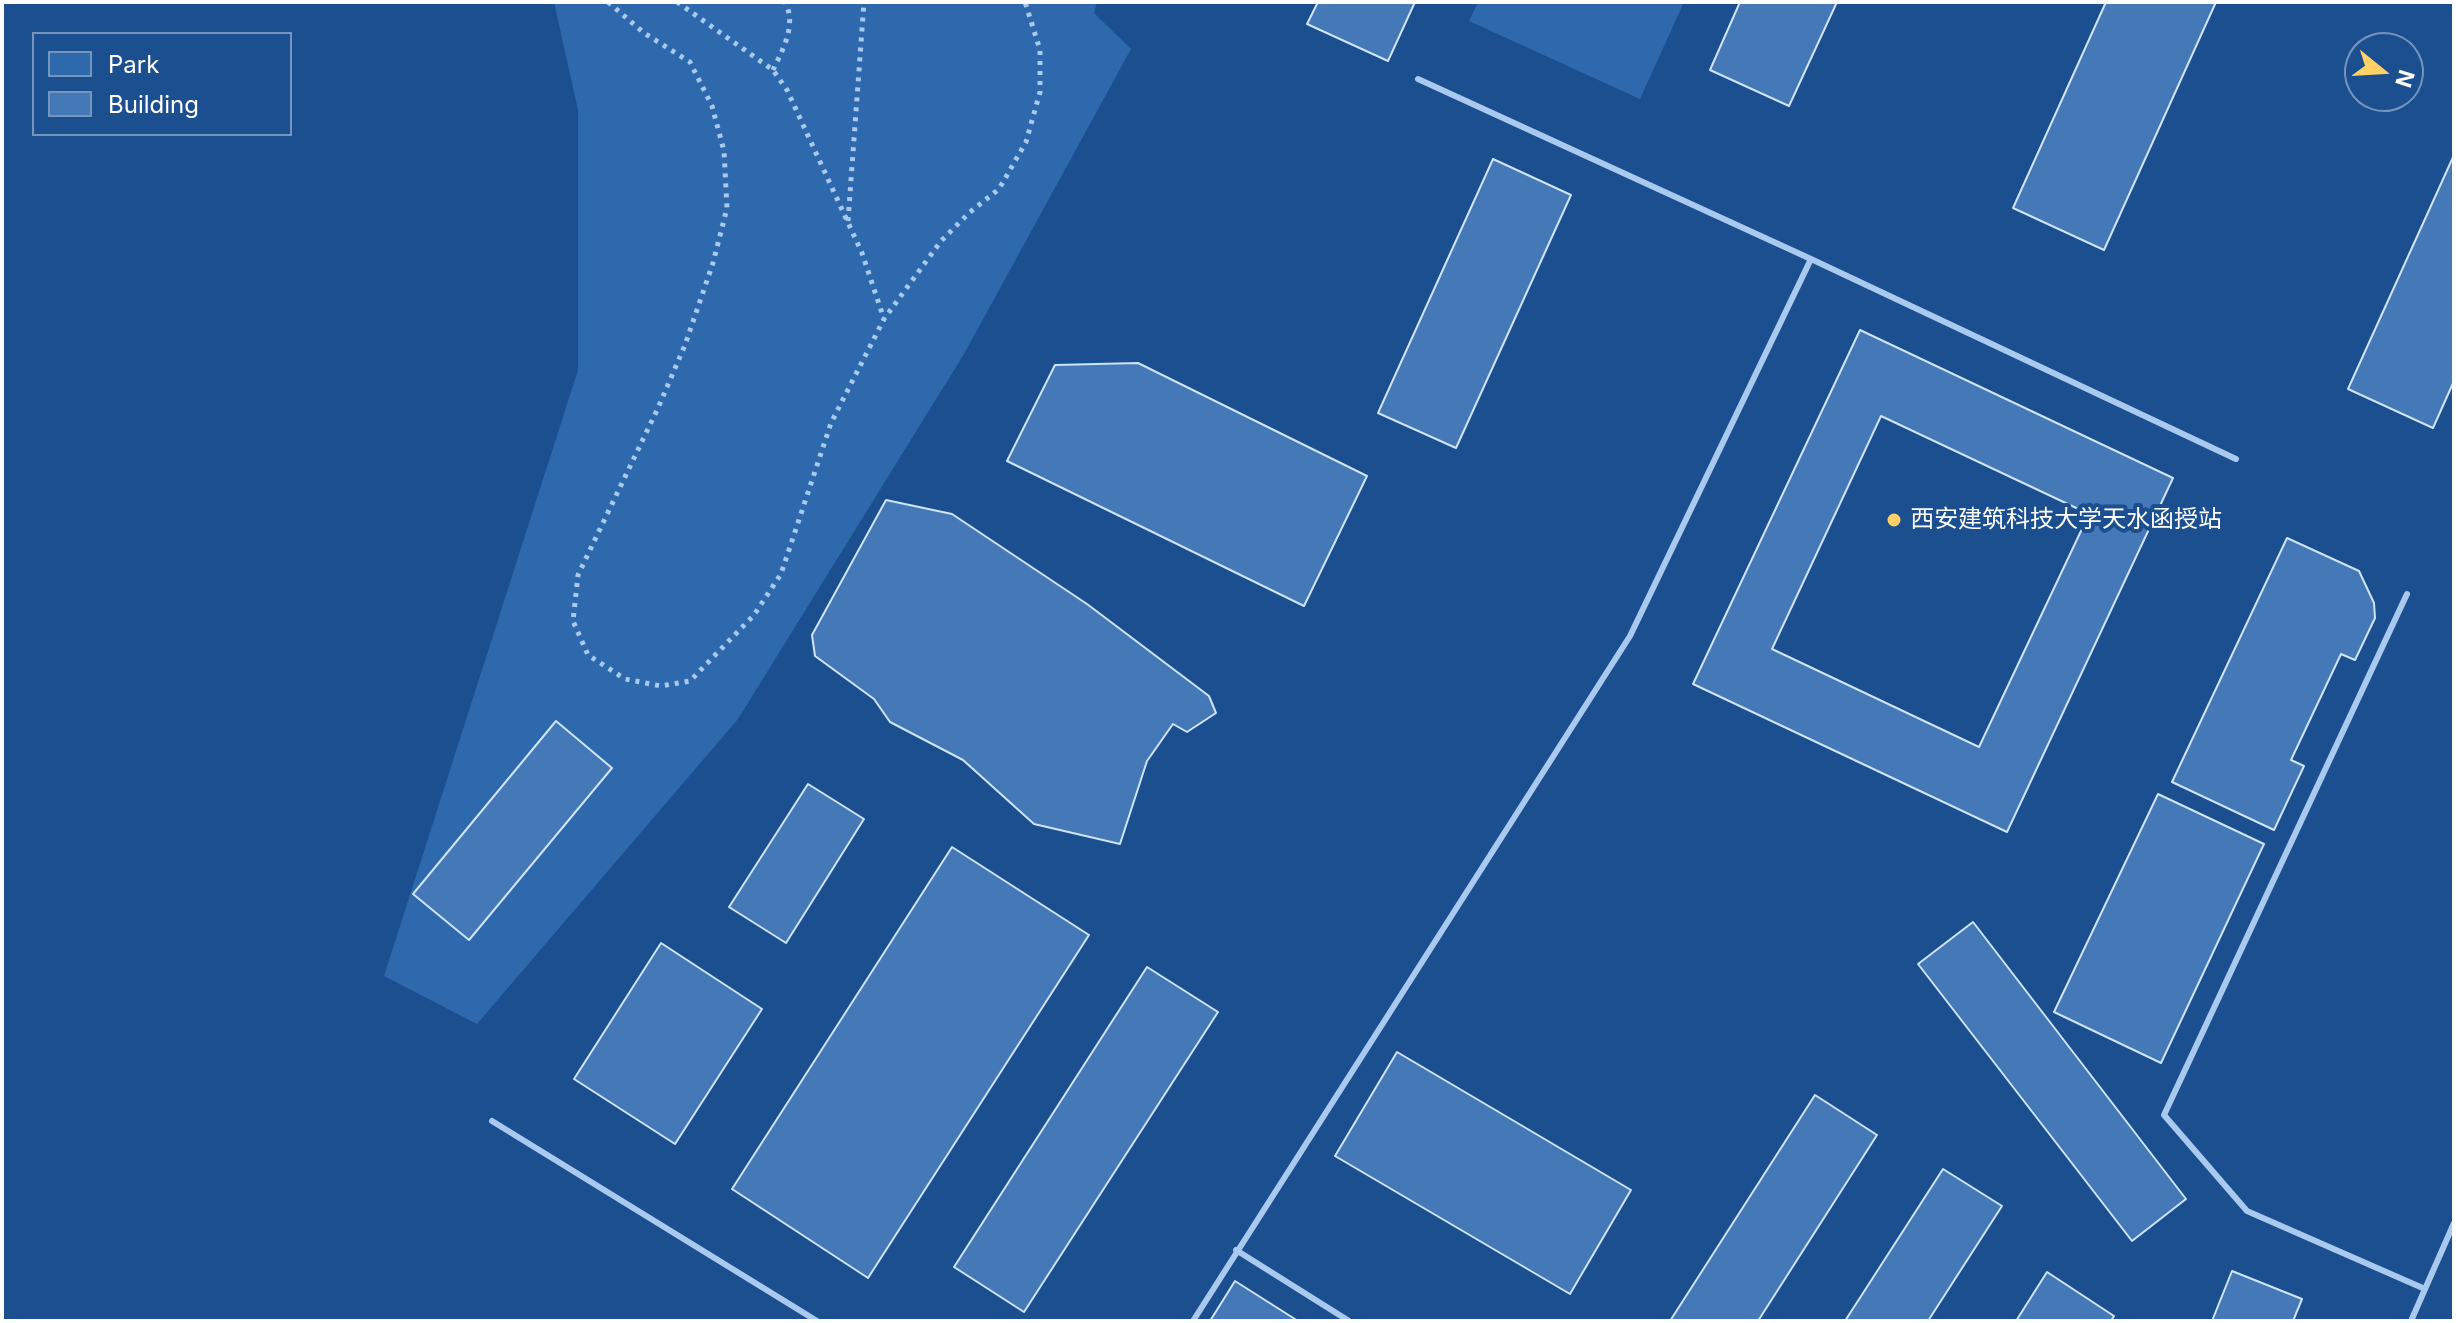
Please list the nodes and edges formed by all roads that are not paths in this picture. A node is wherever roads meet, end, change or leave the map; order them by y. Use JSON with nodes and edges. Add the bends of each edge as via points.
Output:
{"nodes":[{"id":1,"x":1418,"y":79,"type":"dead end"},
{"id":2,"x":1811,"y":259,"type":"junction"},
{"id":3,"x":2236,"y":459,"type":"dead end"},
{"id":4,"x":2407,"y":594,"type":"dead end"},
{"id":5,"x":492,"y":1121,"type":"dead end"},
{"id":6,"x":2454,"y":1223,"type":"edge"},
{"id":7,"x":1236,"y":1250,"type":"junction"},
{"id":8,"x":2425,"y":1289,"type":"junction"},
{"id":9,"x":817,"y":1321,"type":"edge"},
{"id":10,"x":1193,"y":1321,"type":"edge"},
{"id":11,"x":1349,"y":1321,"type":"edge"},
{"id":12,"x":2411,"y":1321,"type":"edge"}],
"edges":[{"from":1,"to":2,"type":"lane"},
{"from":2,"to":3,"type":"lane"},
{"from":2,"to":7,"type":"lane","via":[[1630,636]]},
{"from":4,"to":8,"type":"lane","via":[[2164,1115],[2247,1211]]},
{"from":5,"to":9,"type":"lane"},
{"from":6,"to":8,"type":"lane"},
{"from":7,"to":10,"type":"lane"},
{"from":7,"to":11,"type":"lane"},
{"from":8,"to":12,"type":"lane"}]}
